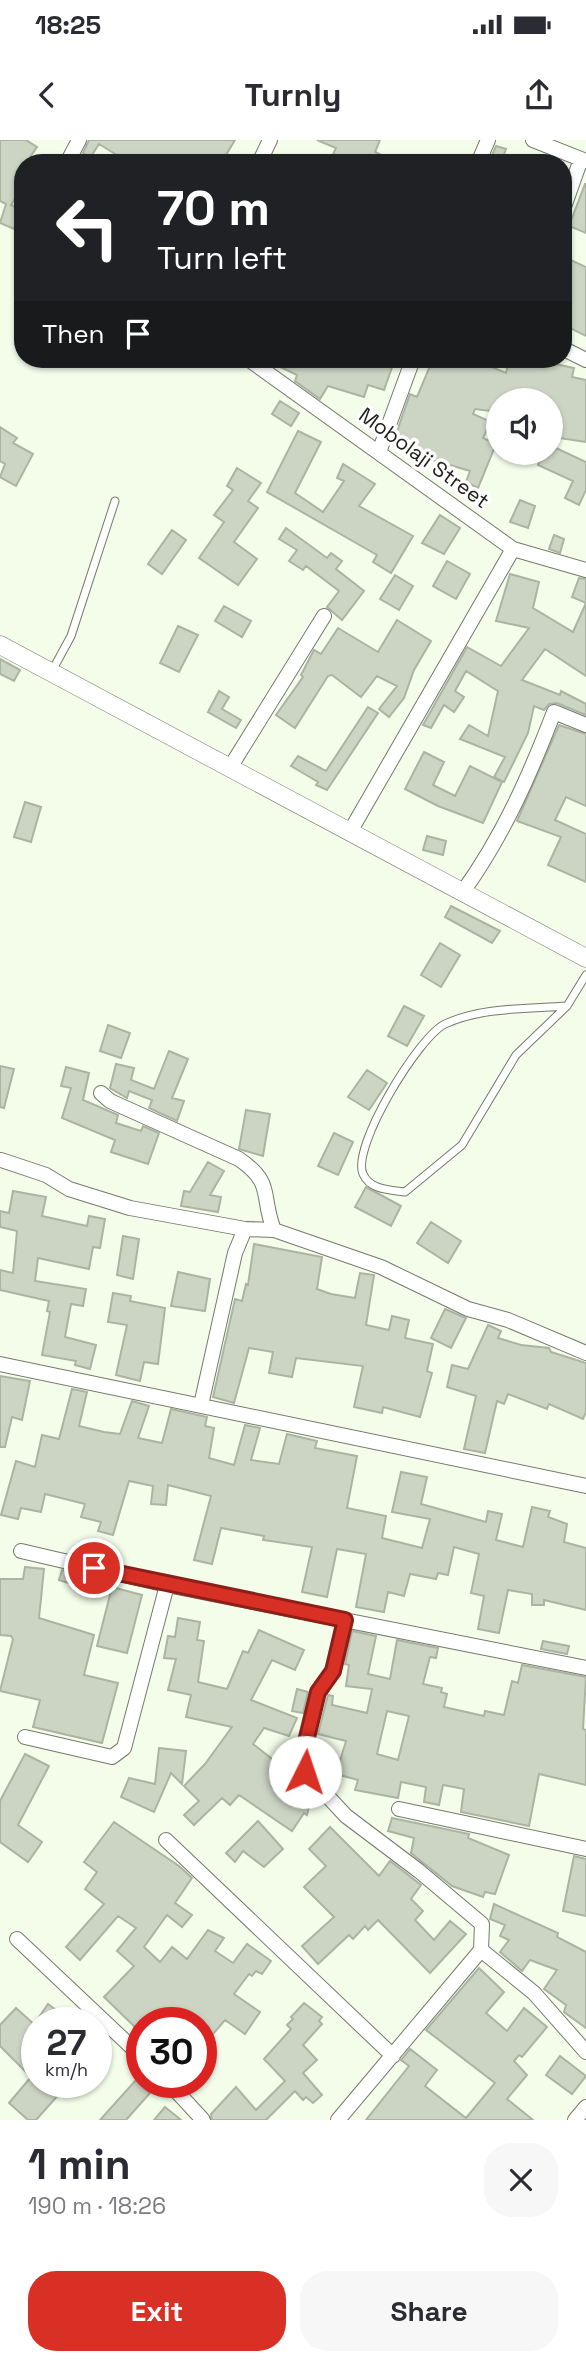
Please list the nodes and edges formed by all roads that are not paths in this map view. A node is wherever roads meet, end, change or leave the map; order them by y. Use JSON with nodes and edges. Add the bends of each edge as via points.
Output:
{"nodes":[{"id":1,"x":533,"y":140,"type":"edge"},
{"id":2,"x":568,"y":154,"type":"edge"},
{"id":3,"x":583,"y":160,"type":"edge"},
{"id":4,"x":572,"y":187,"type":"edge"},
{"id":5,"x":261,"y":368,"type":"edge"},
{"id":6,"x":410,"y":368,"type":"edge"},
{"id":7,"x":379,"y":452,"type":"junction"},
{"id":8,"x":115,"y":501,"type":"dead end"},
{"id":9,"x":513,"y":549,"type":"junction"},
{"id":10,"x":586,"y":570,"type":"edge"},
{"id":11,"x":324,"y":615,"type":"dead end"},
{"id":12,"x":0,"y":645,"type":"edge"},
{"id":13,"x":52,"y":672,"type":"junction"},
{"id":14,"x":586,"y":726,"type":"edge"},
{"id":15,"x":231,"y":766,"type":"junction"},
{"id":16,"x":351,"y":830,"type":"junction"},
{"id":17,"x":462,"y":893,"type":"junction"},
{"id":18,"x":586,"y":958,"type":"edge"},
{"id":19,"x":586,"y":975,"type":"edge"},
{"id":20,"x":567,"y":1006,"type":"junction"},
{"id":21,"x":101,"y":1093,"type":"dead end"},
{"id":22,"x":1,"y":1160,"type":"edge"},
{"id":23,"x":245,"y":1228,"type":"junction"},
{"id":24,"x":274,"y":1230,"type":"junction"},
{"id":25,"x":586,"y":1353,"type":"edge"},
{"id":26,"x":0,"y":1364,"type":"edge"},
{"id":27,"x":201,"y":1405,"type":"junction"},
{"id":28,"x":586,"y":1486,"type":"edge"},
{"id":29,"x":21,"y":1551,"type":"dead end"},
{"id":30,"x":167,"y":1585,"type":"junction"},
{"id":31,"x":345,"y":1620,"type":"junction"},
{"id":32,"x":586,"y":1668,"type":"edge"},
{"id":33,"x":26,"y":1737,"type":"dead end"},
{"id":34,"x":399,"y":1810,"type":"dead end"},
{"id":35,"x":166,"y":1840,"type":"dead end"},
{"id":36,"x":586,"y":1849,"type":"edge"},
{"id":37,"x":17,"y":1938,"type":"dead end"},
{"id":38,"x":481,"y":1950,"type":"junction"},
{"id":39,"x":126,"y":2042,"type":"edge"},
{"id":40,"x":586,"y":2052,"type":"edge"},
{"id":41,"x":393,"y":2056,"type":"junction"},
{"id":42,"x":183,"y":2098,"type":"edge"},
{"id":43,"x":586,"y":2107,"type":"edge"},
{"id":44,"x":203,"y":2120,"type":"edge"},
{"id":45,"x":338,"y":2120,"type":"edge"},
{"id":46,"x":575,"y":2120,"type":"edge"}],
"edges":[{"from":1,"to":2,"type":"street"},
{"from":3,"to":4,"type":"street"},
{"from":5,"to":7,"type":"street","name":"Mobolaji Street"},
{"from":6,"to":7,"type":"street"},
{"from":7,"to":9,"type":"street","name":"Mobolaji Street"},
{"from":8,"to":13,"type":"lane","via":[[71,636]]},
{"from":9,"to":10,"type":"street","name":"Mobolaji Street"},
{"from":9,"to":16,"type":"street"},
{"from":11,"to":15,"type":"street"},
{"from":12,"to":13,"type":"street"},
{"from":13,"to":15,"type":"street"},
{"from":14,"to":17,"type":"street","via":[[554,712],[525,788]]},
{"from":15,"to":16,"type":"street"},
{"from":16,"to":17,"type":"street"},
{"from":17,"to":18,"type":"street"},
{"from":19,"to":20,"type":"lane"},
{"from":20,"to":20,"type":"lane","via":[[516,1055],[462,1145],[427,1176],[405,1192],[374,1186],[367,1180],[361,1160],[370,1133],[426,1038],[444,1024],[469,1016]]},
{"from":21,"to":24,"type":"street","via":[[257,1171],[267,1190],[267,1212]]},
{"from":22,"to":23,"type":"street","via":[[130,1208]]},
{"from":23,"to":24,"type":"street"},
{"from":23,"to":27,"type":"street","via":[[235,1253]]},
{"from":24,"to":25,"type":"street","via":[[381,1267],[468,1309],[508,1320]]},
{"from":26,"to":27,"type":"street"},
{"from":27,"to":28,"type":"street"},
{"from":29,"to":30,"type":"street"},
{"from":30,"to":31,"type":"street"},
{"from":30,"to":33,"type":"street","via":[[124,1748],[112,1757]]},
{"from":31,"to":32,"type":"street"},
{"from":31,"to":38,"type":"street","via":[[333,1671],[318,1692],[303,1754],[305,1772],[346,1815],[482,1924]]},
{"from":34,"to":36,"type":"street"},
{"from":35,"to":41,"type":"street"},
{"from":37,"to":39,"type":"street"},
{"from":38,"to":40,"type":"street","via":[[534,1993]]},
{"from":38,"to":41,"type":"street"},
{"from":41,"to":45,"type":"street"},
{"from":42,"to":44,"type":"street"},
{"from":43,"to":46,"type":"street"}]}
